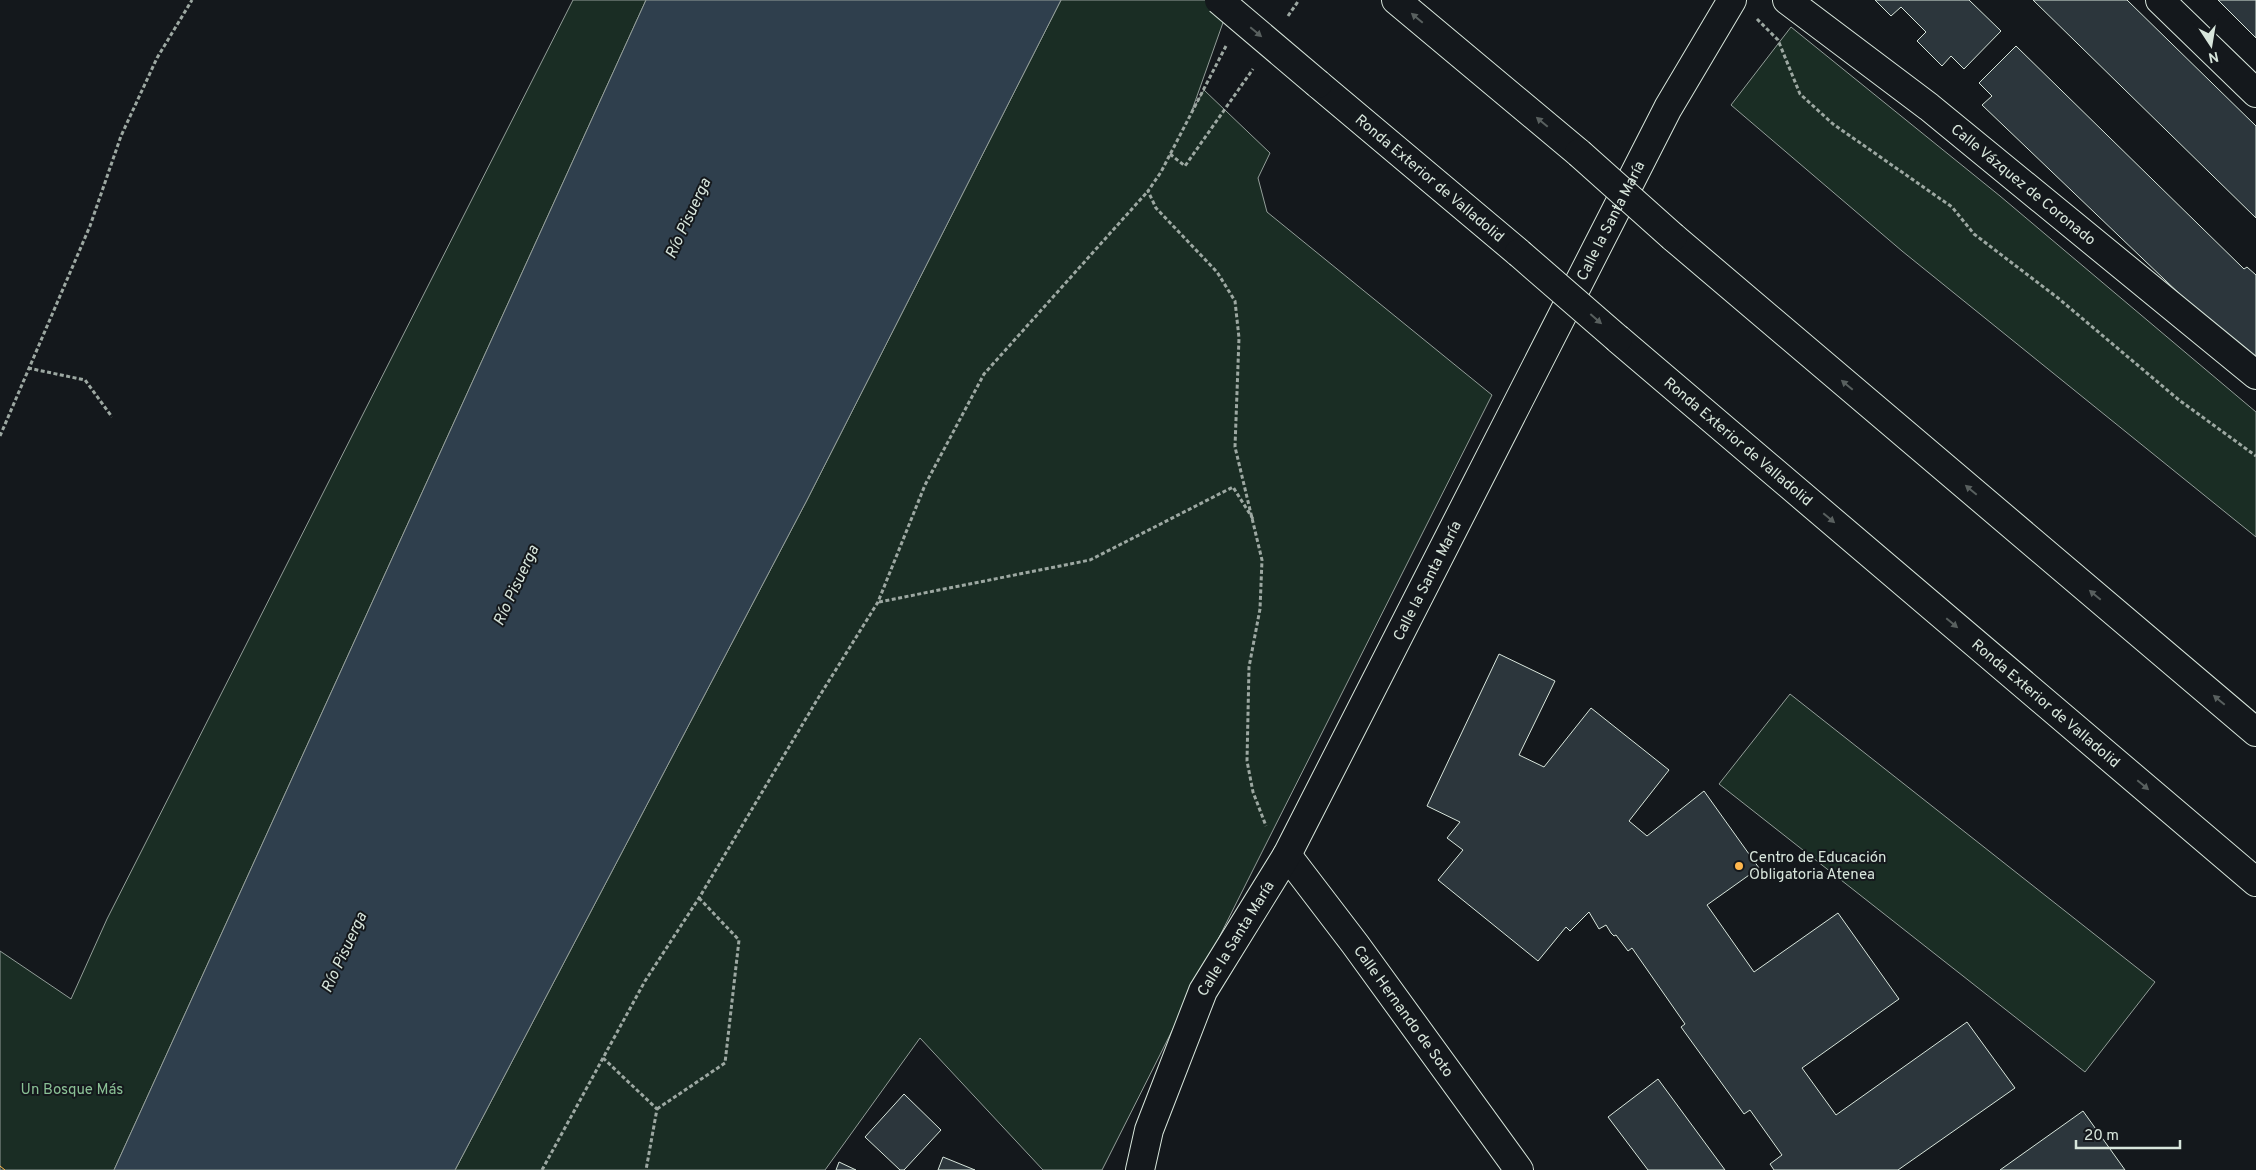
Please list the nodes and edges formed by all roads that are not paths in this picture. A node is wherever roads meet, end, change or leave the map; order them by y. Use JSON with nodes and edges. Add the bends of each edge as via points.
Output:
{"nodes":[{"id":1,"x":1219,"y":0,"type":"edge"},
{"id":2,"x":1396,"y":0,"type":"edge"},
{"id":3,"x":1786,"y":0,"type":"edge"},
{"id":4,"x":2160,"y":0,"type":"edge"},
{"id":5,"x":1742,"y":7,"type":"edge"},
{"id":6,"x":2256,"y":94,"type":"edge"},
{"id":7,"x":2256,"y":375,"type":"edge"},
{"id":8,"x":2256,"y":732,"type":"edge"},
{"id":9,"x":1287,"y":855,"type":"junction"},
{"id":10,"x":2256,"y":882,"type":"edge"},
{"id":11,"x":1140,"y":1170,"type":"edge"},
{"id":12,"x":1519,"y":1170,"type":"edge"}],
"edges":[{"from":1,"to":10,"type":"main road","name":"Ronda Exterior de Valladolid","one_way":true,"bridge":true},
{"from":8,"to":2,"type":"main road","one_way":true,"bridge":true},
{"from":3,"to":7,"type":"main road","name":"Calle Vázquez de Coronado","via":[[1929,107]]},
{"from":4,"to":6,"type":"main road"},
{"from":5,"to":9,"type":"main road","name":"Calle la Santa María","via":[[1668,108]]},
{"from":9,"to":11,"type":"main road","name":"Calle la Santa María","via":[[1203,991],[1148,1130]]},
{"from":9,"to":12,"type":"main road","name":"Calle Hernando de Soto"}]}
